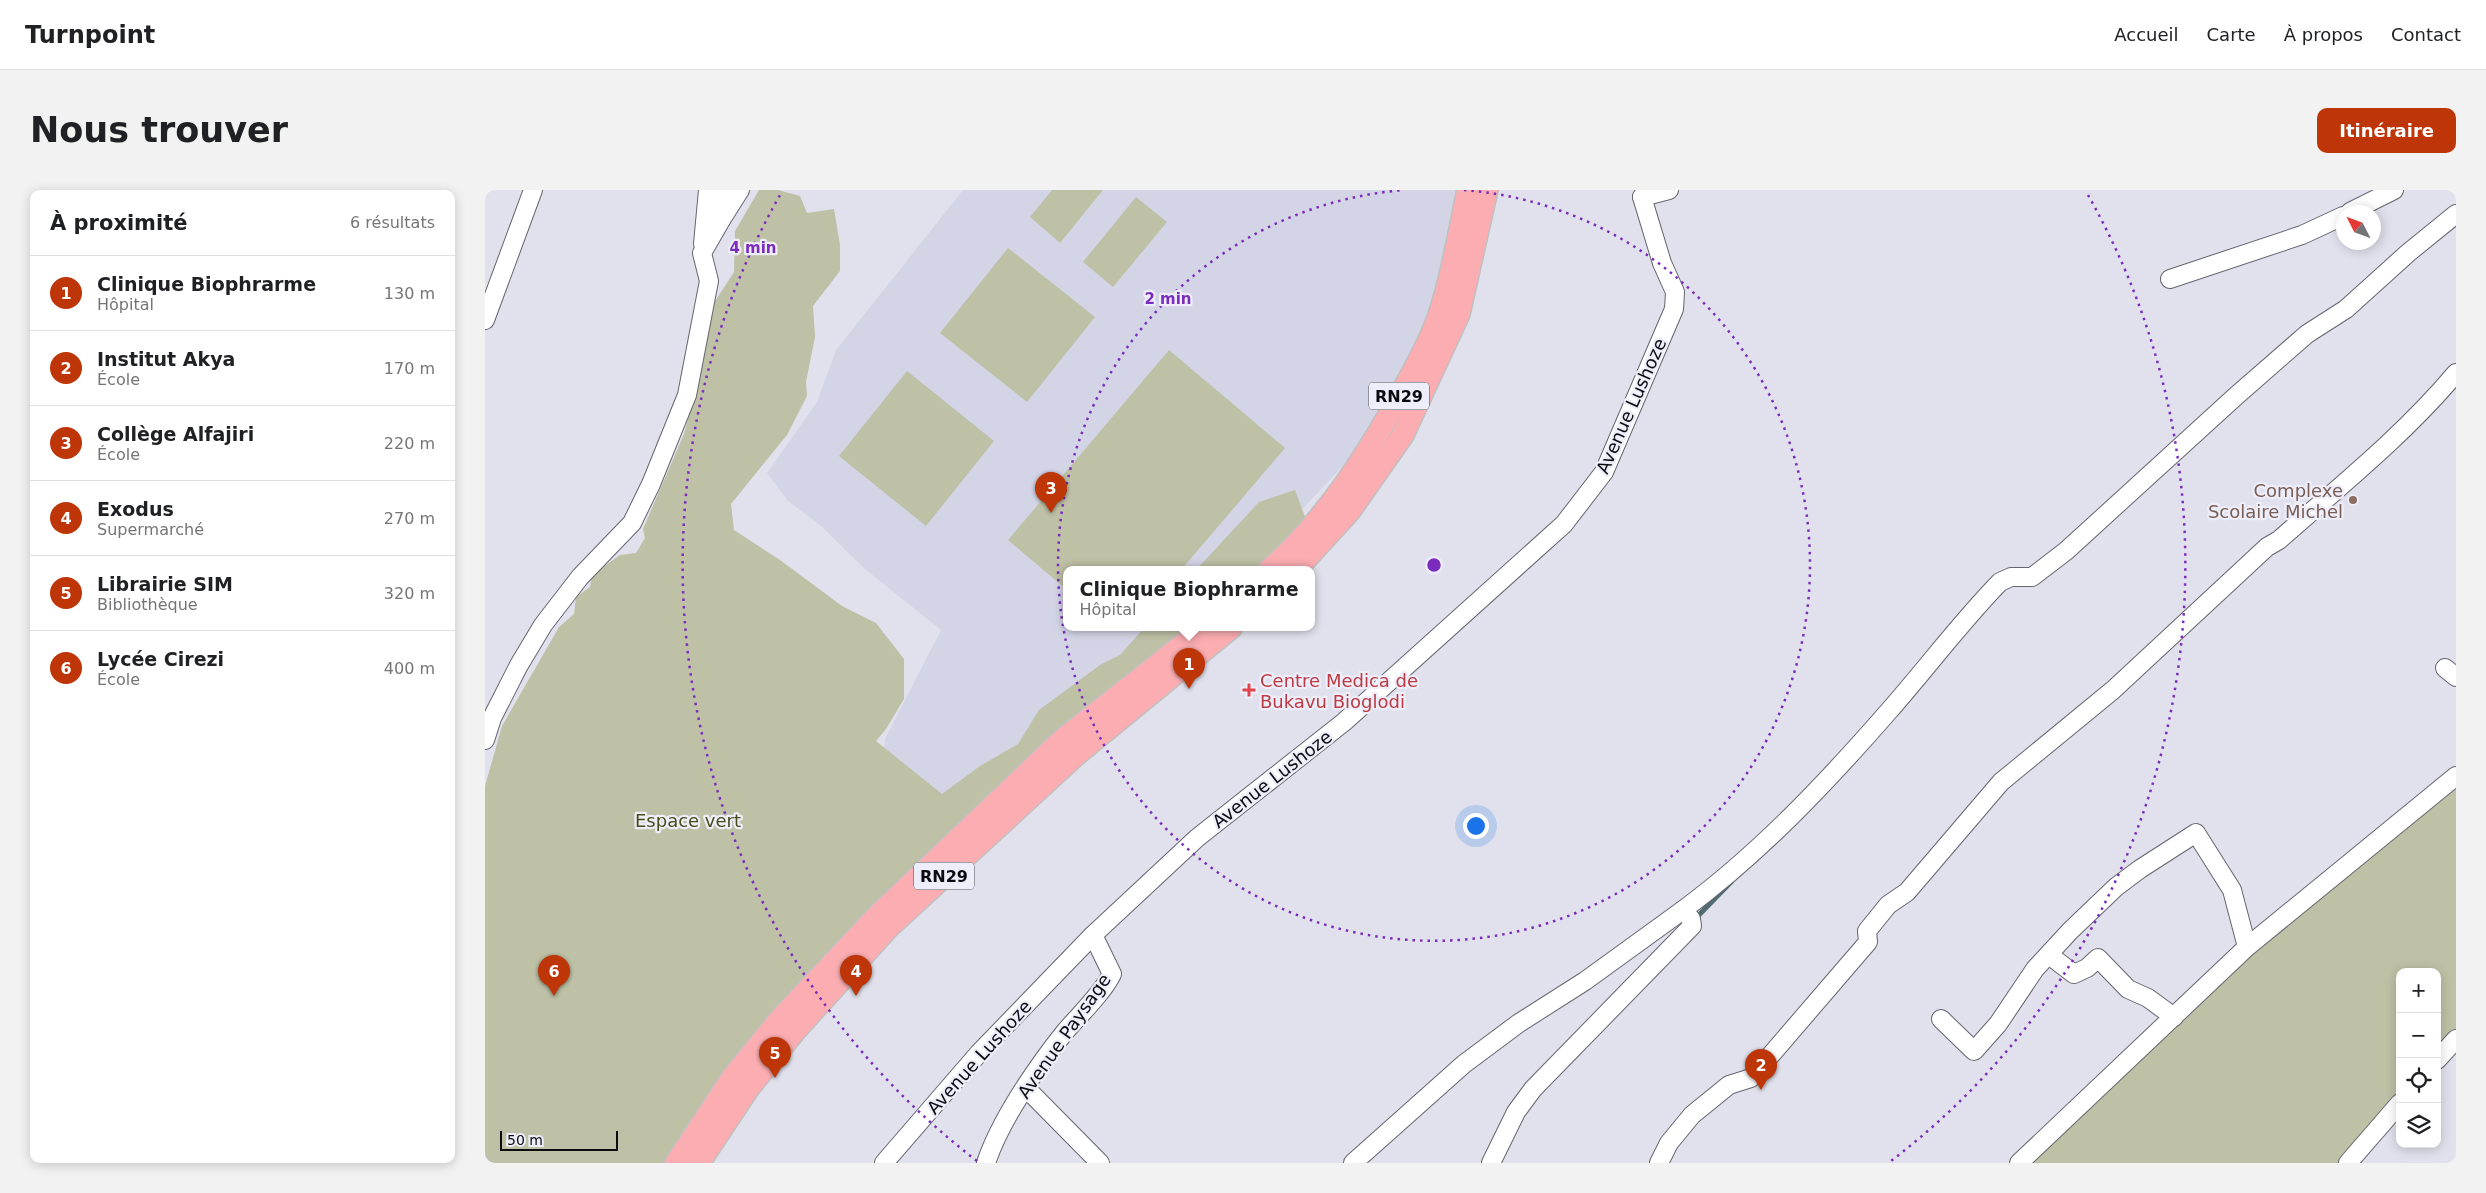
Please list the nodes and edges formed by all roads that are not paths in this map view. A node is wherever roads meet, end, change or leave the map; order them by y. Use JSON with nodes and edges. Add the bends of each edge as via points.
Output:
{"nodes":[{"id":1,"x":533,"y":190,"type":"edge"},
{"id":2,"x":708,"y":190,"type":"edge"},
{"id":3,"x":721,"y":190,"type":"edge"},
{"id":4,"x":740,"y":190,"type":"edge"},
{"id":5,"x":1467,"y":190,"type":"edge"},
{"id":6,"x":1487,"y":190,"type":"edge"},
{"id":7,"x":1669,"y":190,"type":"edge"},
{"id":8,"x":2394,"y":190,"type":"edge"},
{"id":9,"x":1644,"y":194,"type":"edge"},
{"id":10,"x":2364,"y":205,"type":"edge"},
{"id":11,"x":2456,"y":214,"type":"edge"},
{"id":12,"x":2336,"y":219,"type":"edge"},
{"id":13,"x":721,"y":220,"type":"junction"},
{"id":14,"x":702,"y":252,"type":"junction"},
{"id":15,"x":2170,"y":279,"type":"dead end"},
{"id":16,"x":485,"y":320,"type":"edge"},
{"id":17,"x":2456,"y":373,"type":"edge"},
{"id":18,"x":1385,"y":423,"type":"junction"},
{"id":19,"x":1403,"y":435,"type":"junction"},
{"id":20,"x":1273,"y":566,"type":"edge"},
{"id":21,"x":1300,"y":566,"type":"edge"},
{"id":22,"x":1201,"y":631,"type":"edge"},
{"id":23,"x":1227,"y":631,"type":"edge"},
{"id":24,"x":485,"y":740,"type":"edge"},
{"id":25,"x":1069,"y":747,"type":"junction"},
{"id":26,"x":2456,"y":776,"type":"edge"},
{"id":27,"x":1683,"y":910,"type":"junction"},
{"id":28,"x":1093,"y":935,"type":"junction"},
{"id":29,"x":2247,"y":947,"type":"junction"},
{"id":30,"x":2049,"y":955,"type":"junction"},
{"id":31,"x":2174,"y":1017,"type":"junction"},
{"id":32,"x":1941,"y":1019,"type":"dead end"},
{"id":33,"x":2456,"y":1039,"type":"edge"},
{"id":34,"x":2439,"y":1058,"type":"edge"},
{"id":35,"x":1026,"y":1088,"type":"junction"},
{"id":36,"x":2399,"y":1103,"type":"edge"},
{"id":37,"x":676,"y":1163,"type":"edge"},
{"id":38,"x":699,"y":1163,"type":"edge"},
{"id":39,"x":885,"y":1163,"type":"edge"},
{"id":40,"x":986,"y":1163,"type":"edge"},
{"id":41,"x":1100,"y":1163,"type":"edge"},
{"id":42,"x":1353,"y":1163,"type":"edge"},
{"id":43,"x":1491,"y":1163,"type":"edge"},
{"id":44,"x":1659,"y":1163,"type":"edge"},
{"id":45,"x":2019,"y":1163,"type":"edge"},
{"id":46,"x":2348,"y":1163,"type":"edge"}],
"edges":[{"from":1,"to":16,"type":"street"},
{"from":2,"to":14,"type":"street"},
{"from":3,"to":13,"type":"street"},
{"from":4,"to":13,"type":"street"},
{"from":5,"to":18,"type":"main road","number":"RN29","via":[[1443,302],[1424,350]]},
{"from":6,"to":19,"type":"main road","number":"RN29","via":[[1459,314]]},
{"from":7,"to":9,"type":"street"},
{"from":8,"to":10,"type":"street"},
{"from":9,"to":28,"type":"street","name":"Avenue Lushoze","via":[[1662,263],[1675,292],[1674,309],[1604,472],[1557,531],[1344,722],[1197,838]]},
{"from":11,"to":27,"type":"street","via":[[2346,309],[2307,334],[2066,551],[2032,577],[2011,576],[2000,582],[1815,791],[1739,865]]},
{"from":12,"to":15,"type":"street","via":[[2302,235]]},
{"from":13,"to":14,"type":"street"},
{"from":14,"to":24,"type":"street","via":[[709,281],[687,395],[651,484],[632,523],[580,577],[543,625],[492,718]]},
{"from":17,"to":44,"type":"street","via":[[2427,406],[2354,474],[2267,547],[2113,690],[2001,782],[1907,892],[1888,905],[1867,931],[1868,942],[1751,1078],[1729,1085],[1692,1115],[1669,1143]]},
{"from":18,"to":19,"type":"main road"},
{"from":18,"to":20,"type":"main road","number":"RN29","via":[[1331,505]]},
{"from":19,"to":21,"type":"main road","number":"RN29","via":[[1349,512]]},
{"from":22,"to":25,"type":"main road","number":"RN29"},
{"from":23,"to":25,"type":"main road","number":"RN29"},
{"from":25,"to":37,"type":"main road","number":"RN29","via":[[878,915],[780,1019],[732,1078]]},
{"from":25,"to":38,"type":"main road","number":"RN29","via":[[888,928],[795,1031]]},
{"from":26,"to":29,"type":"street"},
{"from":27,"to":42,"type":"street","via":[[1585,981],[1519,1022],[1464,1064]]},
{"from":27,"to":43,"type":"street","via":[[1691,919],[1692,926],[1533,1089],[1516,1112]]},
{"from":28,"to":35,"type":"street","name":"Avenue Paysage","via":[[1112,974]]},
{"from":28,"to":39,"type":"street","name":"Avenue Lushoze","via":[[979,1053]]},
{"from":29,"to":30,"type":"street","via":[[2232,890],[2196,833],[2116,887],[2070,930]]},
{"from":29,"to":31,"type":"street"},
{"from":30,"to":31,"type":"street","via":[[2074,974],[2098,958],[2128,989],[2148,998]]},
{"from":30,"to":32,"type":"street","via":[[1974,1051]]},
{"from":31,"to":45,"type":"street"},
{"from":33,"to":34,"type":"street"},
{"from":35,"to":40,"type":"street","name":"Avenue Paysage","via":[[994,1140]]},
{"from":35,"to":41,"type":"street"},
{"from":36,"to":46,"type":"street"}]}
